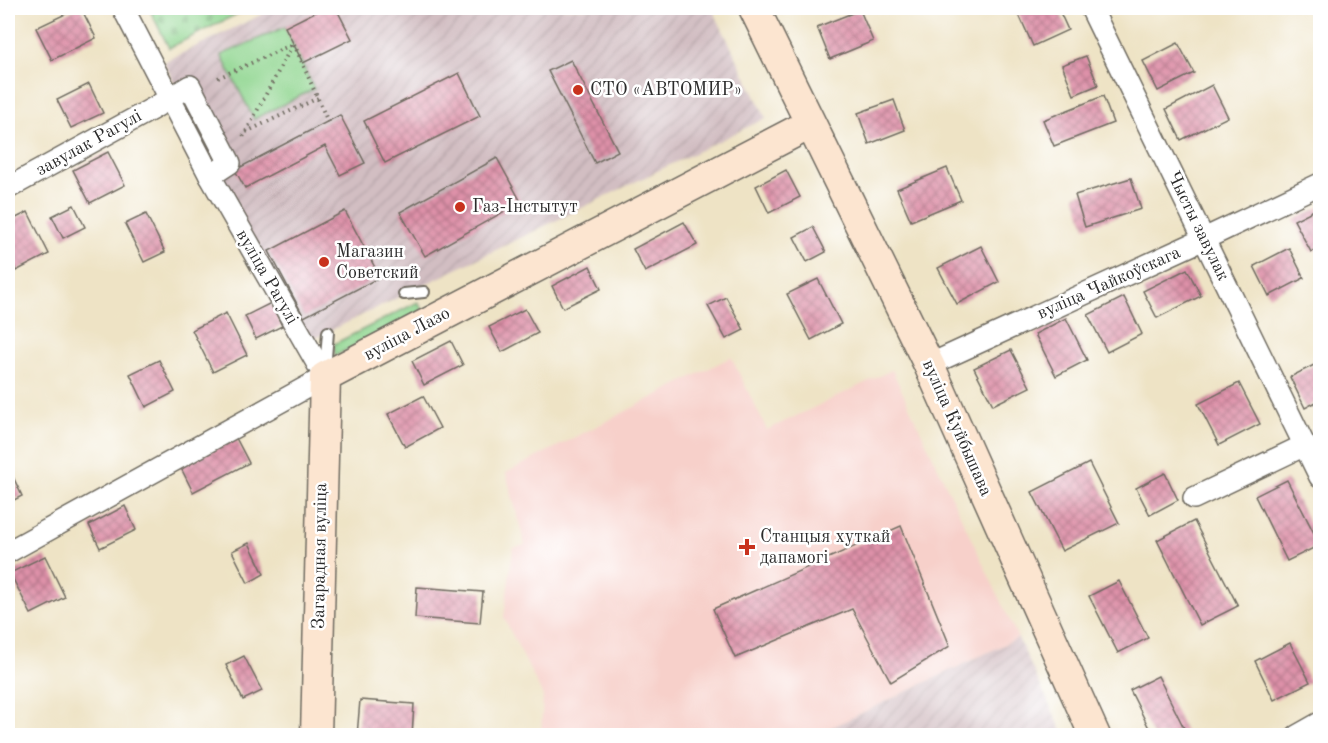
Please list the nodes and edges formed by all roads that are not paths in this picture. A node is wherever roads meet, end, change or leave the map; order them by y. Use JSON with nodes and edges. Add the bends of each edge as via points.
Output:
{"nodes":[{"id":1,"x":123,"y":8,"type":"edge"},
{"id":2,"x":754,"y":8,"type":"edge"},
{"id":3,"x":1091,"y":8,"type":"edge"},
{"id":4,"x":170,"y":97,"type":"junction"},
{"id":5,"x":810,"y":124,"type":"junction"},
{"id":6,"x":210,"y":176,"type":"junction"},
{"id":7,"x":1320,"y":184,"type":"edge"},
{"id":8,"x":8,"y":188,"type":"edge"},
{"id":9,"x":1204,"y":239,"type":"junction"},
{"id":10,"x":424,"y":292,"type":"dead end"},
{"id":11,"x":404,"y":294,"type":"dead end"},
{"id":12,"x":328,"y":332,"type":"dead end"},
{"id":13,"x":929,"y":365,"type":"junction"},
{"id":14,"x":325,"y":377,"type":"junction"},
{"id":15,"x":1305,"y":445,"type":"junction"},
{"id":16,"x":1320,"y":477,"type":"edge"},
{"id":17,"x":1194,"y":498,"type":"dead end"},
{"id":18,"x":8,"y":552,"type":"edge"},
{"id":19,"x":1320,"y":723,"type":"edge"},
{"id":20,"x":316,"y":735,"type":"edge"},
{"id":21,"x":1095,"y":735,"type":"edge"},
{"id":22,"x":1297,"y":735,"type":"edge"}],
"edges":[{"from":1,"to":4,"type":"street","name":"вуліца Рагулі"},
{"from":2,"to":5,"type":"street","name":"вуліца Куйбышава"},
{"from":3,"to":9,"type":"street","name":"Чысты завулак"},
{"from":4,"to":6,"type":"street","name":"вуліца Рагулі"},
{"from":4,"to":6,"type":"street","via":[[190,86],[225,153]]},
{"from":4,"to":8,"type":"street","name":"завулак Рагулі"},
{"from":5,"to":13,"type":"street","name":"вуліца Куйбышава"},
{"from":5,"to":14,"type":"street","name":"вуліца Лазо"},
{"from":6,"to":14,"type":"street","name":"вуліца Рагулі"},
{"from":7,"to":9,"type":"street","name":"вуліца Чайкоўскага"},
{"from":9,"to":13,"type":"street","name":"вуліца Чайкоўскага"},
{"from":9,"to":15,"type":"street","name":"Чысты завулак"},
{"from":10,"to":11,"type":"lane"},
{"from":12,"to":14,"type":"lane"},
{"from":13,"to":21,"type":"street","name":"вуліца Куйбышава"},
{"from":14,"to":18,"type":"street","name":"вуліца Лазо"},
{"from":14,"to":20,"type":"street","name":"Загарадная вуліца"},
{"from":15,"to":16,"type":"street","name":"Чысты завулак"},
{"from":15,"to":17,"type":"street"},
{"from":19,"to":22,"type":"street"}]}
